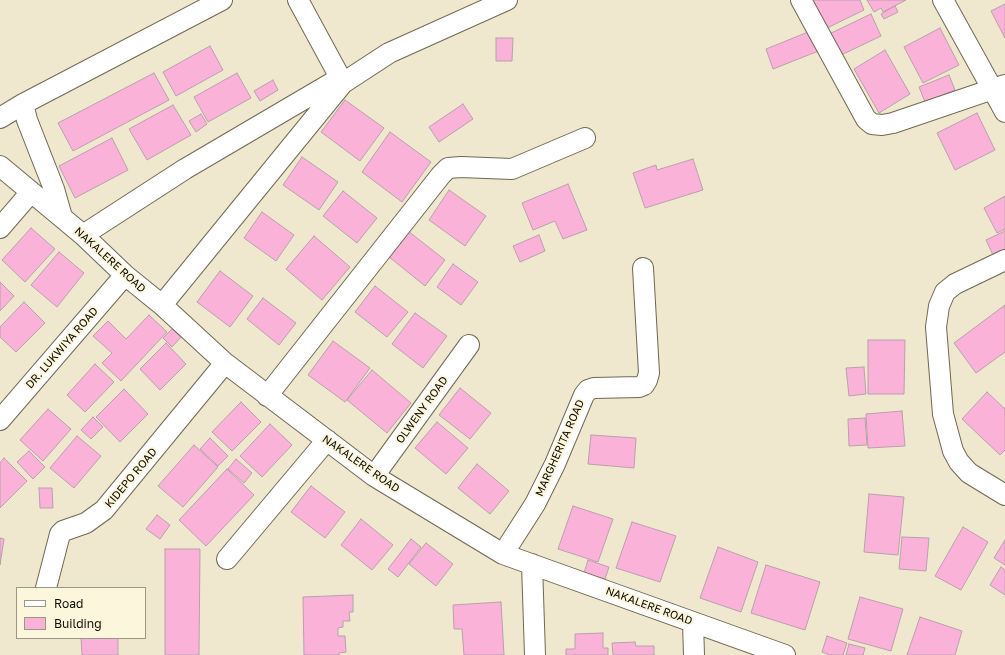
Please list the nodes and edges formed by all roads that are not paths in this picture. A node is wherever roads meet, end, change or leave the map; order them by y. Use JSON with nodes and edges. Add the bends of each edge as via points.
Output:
{"nodes":[{"id":1,"x":222,"y":0,"type":"edge"},
{"id":2,"x":298,"y":0,"type":"edge"},
{"id":3,"x":507,"y":0,"type":"edge"},
{"id":4,"x":801,"y":0,"type":"edge"},
{"id":5,"x":943,"y":0,"type":"edge"},
{"id":6,"x":341,"y":81,"type":"junction"},
{"id":7,"x":998,"y":87,"type":"edge"},
{"id":8,"x":22,"y":104,"type":"junction"},
{"id":9,"x":1005,"y":112,"type":"edge"},
{"id":10,"x":0,"y":118,"type":"edge"},
{"id":11,"x":585,"y":138,"type":"dead end"},
{"id":12,"x":0,"y":166,"type":"edge"},
{"id":13,"x":32,"y":192,"type":"junction"},
{"id":14,"x":62,"y":217,"type":"junction"},
{"id":15,"x":0,"y":228,"type":"edge"},
{"id":16,"x":83,"y":235,"type":"junction"},
{"id":17,"x":1005,"y":260,"type":"edge"},
{"id":18,"x":643,"y":268,"type":"dead end"},
{"id":19,"x":125,"y":275,"type":"junction"},
{"id":20,"x":162,"y":305,"type":"junction"},
{"id":21,"x":469,"y":345,"type":"dead end"},
{"id":22,"x":225,"y":363,"type":"junction"},
{"id":23,"x":267,"y":396,"type":"junction"},
{"id":24,"x":0,"y":420,"type":"edge"},
{"id":25,"x":327,"y":440,"type":"junction"},
{"id":26,"x":374,"y":476,"type":"junction"},
{"id":27,"x":1005,"y":495,"type":"edge"},
{"id":28,"x":503,"y":554,"type":"junction"},
{"id":29,"x":227,"y":559,"type":"dead end"},
{"id":30,"x":532,"y":564,"type":"junction"},
{"id":31,"x":46,"y":587,"type":"edge"},
{"id":32,"x":693,"y":622,"type":"junction"},
{"id":33,"x":535,"y":655,"type":"edge"},
{"id":34,"x":694,"y":655,"type":"edge"},
{"id":35,"x":785,"y":655,"type":"edge"}],
"edges":[{"from":1,"to":8,"type":"street"},
{"from":2,"to":6,"type":"street"},
{"from":3,"to":6,"type":"street","via":[[389,53]]},
{"from":4,"to":7,"type":"street","via":[[866,119],[872,124],[893,123]]},
{"from":5,"to":7,"type":"street"},
{"from":6,"to":16,"type":"street","via":[[185,169]]},
{"from":6,"to":20,"type":"street"},
{"from":7,"to":9,"type":"street"},
{"from":8,"to":10,"type":"street"},
{"from":8,"to":14,"type":"street"},
{"from":11,"to":23,"type":"street","via":[[512,169],[448,168]]},
{"from":12,"to":13,"type":"street","name":"NAKALERE ROAD"},
{"from":13,"to":14,"type":"street","name":"NAKALERE ROAD"},
{"from":13,"to":15,"type":"street"},
{"from":14,"to":16,"type":"street","name":"NAKALERE ROAD"},
{"from":16,"to":19,"type":"street","name":"NAKALERE ROAD"},
{"from":17,"to":27,"type":"street","via":[[955,284],[945,292],[939,306],[936,327],[943,414],[953,451],[969,473]]},
{"from":18,"to":28,"type":"street","name":"MARGHERITA ROAD","via":[[648,380],[644,386],[639,387],[588,390],[535,504]]},
{"from":19,"to":20,"type":"street","name":"NAKALERE ROAD"},
{"from":19,"to":24,"type":"street","name":"DR. LUKWIYA ROAD"},
{"from":20,"to":22,"type":"street","name":"NAKALERE ROAD"},
{"from":21,"to":26,"type":"street","name":"OLWENY ROAD"},
{"from":22,"to":23,"type":"street","name":"NAKALERE ROAD"},
{"from":22,"to":31,"type":"street","name":"KIDEPO ROAD","via":[[104,510],[86,523],[60,534]]},
{"from":23,"to":25,"type":"street","name":"NAKALERE ROAD"},
{"from":25,"to":26,"type":"street","name":"NAKALERE ROAD"},
{"from":25,"to":29,"type":"street"},
{"from":26,"to":28,"type":"street","name":"NAKALERE ROAD"},
{"from":28,"to":30,"type":"street","name":"NAKALERE ROAD"},
{"from":30,"to":32,"type":"street","name":"NAKALERE ROAD"},
{"from":30,"to":33,"type":"street"},
{"from":32,"to":34,"type":"street"},
{"from":32,"to":35,"type":"street","name":"NAKALERE ROAD"}]}
